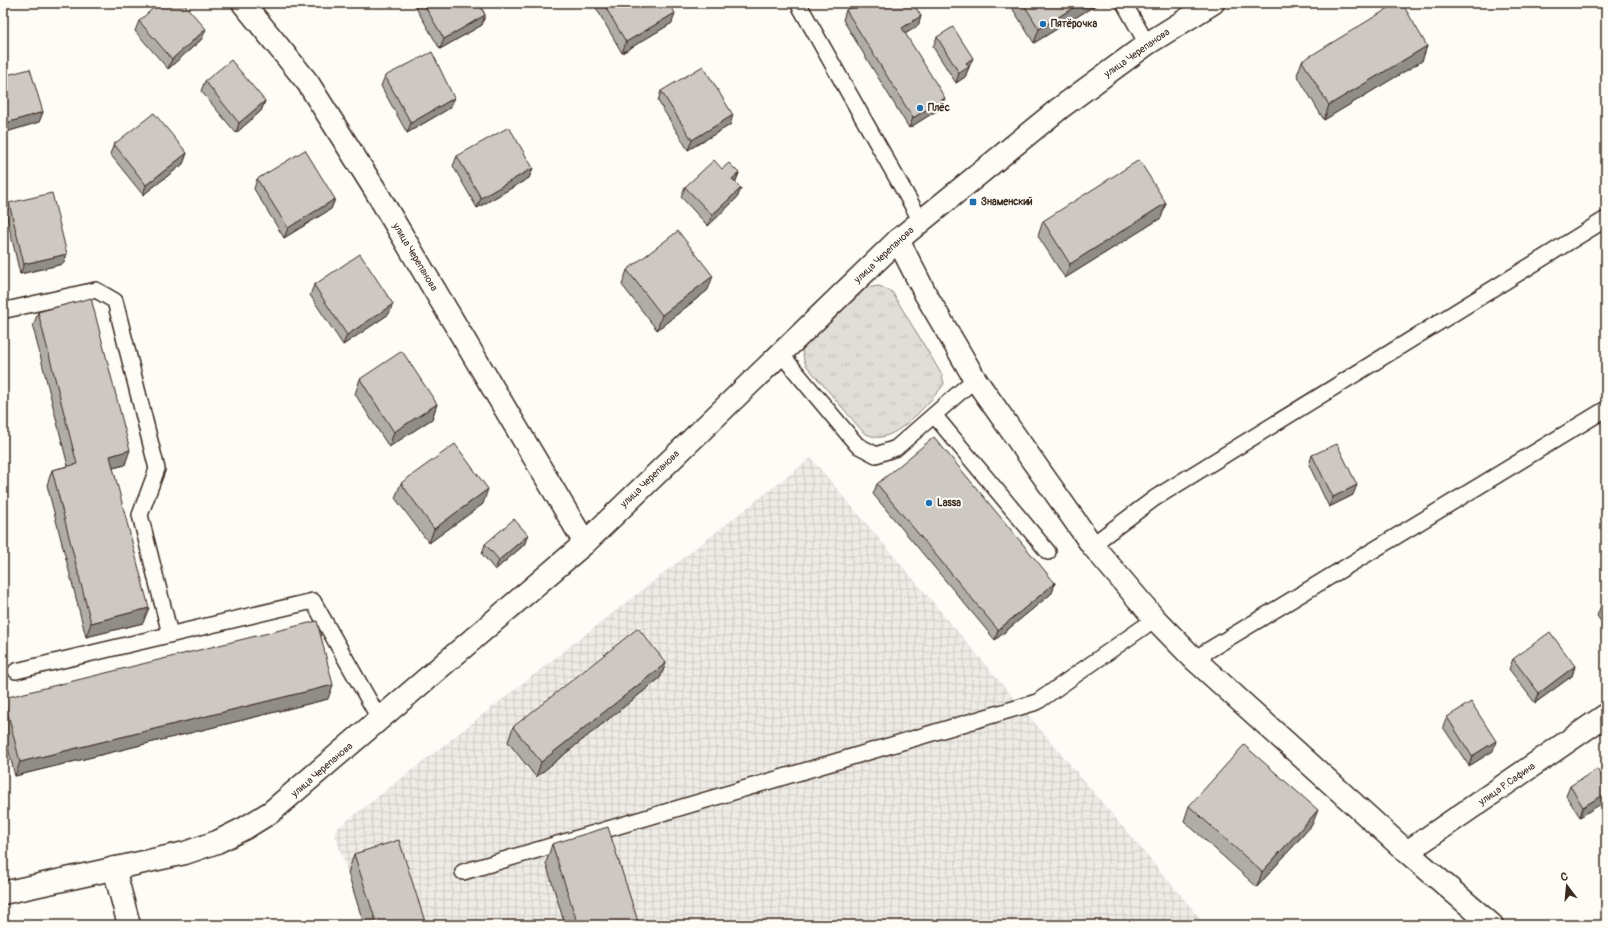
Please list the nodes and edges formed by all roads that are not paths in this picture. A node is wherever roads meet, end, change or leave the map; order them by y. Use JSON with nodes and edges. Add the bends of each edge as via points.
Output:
{"nodes":[{"id":1,"x":243,"y":3,"type":"edge"},
{"id":2,"x":798,"y":3,"type":"edge"},
{"id":3,"x":1124,"y":3,"type":"edge"},
{"id":4,"x":1213,"y":3,"type":"edge"},
{"id":5,"x":1147,"y":44,"type":"junction"},
{"id":6,"x":1606,"y":219,"type":"edge"},
{"id":7,"x":921,"y":221,"type":"junction"},
{"id":8,"x":898,"y":240,"type":"junction"},
{"id":9,"x":3,"y":307,"type":"edge"},
{"id":10,"x":781,"y":354,"type":"junction"},
{"id":11,"x":975,"y":379,"type":"junction"},
{"id":12,"x":1606,"y":408,"type":"edge"},
{"id":13,"x":934,"y":415,"type":"junction"},
{"id":14,"x":585,"y":542,"type":"junction"},
{"id":15,"x":1092,"y":545,"type":"junction"},
{"id":16,"x":1048,"y":552,"type":"dead end"},
{"id":17,"x":1155,"y":619,"type":"junction"},
{"id":18,"x":170,"y":634,"type":"junction"},
{"id":19,"x":1194,"y":659,"type":"junction"},
{"id":20,"x":16,"y":671,"type":"dead end"},
{"id":21,"x":1606,"y":715,"type":"edge"},
{"id":22,"x":380,"y":720,"type":"junction"},
{"id":23,"x":1408,"y":852,"type":"junction"},
{"id":24,"x":114,"y":868,"type":"junction"},
{"id":25,"x":463,"y":872,"type":"dead end"},
{"id":26,"x":3,"y":893,"type":"edge"},
{"id":27,"x":129,"y":925,"type":"edge"},
{"id":28,"x":1492,"y":925,"type":"edge"}],
"edges":[{"from":1,"to":14,"type":"street","name":"улица Черепанова","via":[[308,83],[374,188]]},
{"from":2,"to":7,"type":"lane"},
{"from":3,"to":5,"type":"lane"},
{"from":4,"to":5,"type":"street","name":"улица Черепанова"},
{"from":5,"to":7,"type":"street","name":"улица Черепанова","via":[[1060,108]]},
{"from":6,"to":15,"type":"lane","via":[[1155,498]]},
{"from":7,"to":8,"type":"street","name":"улица Черепанова"},
{"from":8,"to":10,"type":"street","name":"улица Черепанова"},
{"from":8,"to":11,"type":"street","via":[[926,295]]},
{"from":9,"to":18,"type":"lane","via":[[6,310],[96,290],[115,301],[157,469],[140,515]]},
{"from":10,"to":13,"type":"lane","via":[[858,446],[876,455],[896,448]]},
{"from":10,"to":14,"type":"street","name":"улица Черепанова"},
{"from":11,"to":13,"type":"lane"},
{"from":11,"to":15,"type":"street"},
{"from":12,"to":19,"type":"lane"},
{"from":13,"to":16,"type":"lane"},
{"from":14,"to":22,"type":"street","name":"улица Черепанова"},
{"from":15,"to":17,"type":"street"},
{"from":17,"to":19,"type":"street"},
{"from":17,"to":25,"type":"lane","via":[[1037,702]]},
{"from":18,"to":20,"type":"lane"},
{"from":18,"to":22,"type":"lane","via":[[313,601]]},
{"from":19,"to":23,"type":"street"},
{"from":21,"to":23,"type":"street","name":"улица Р.Сафина"},
{"from":22,"to":24,"type":"street","name":"улица Черепанова","via":[[276,808],[245,828],[217,842],[185,853]]},
{"from":23,"to":28,"type":"street"},
{"from":24,"to":26,"type":"street","name":"улица Черепанова"},
{"from":24,"to":27,"type":"street"}]}
